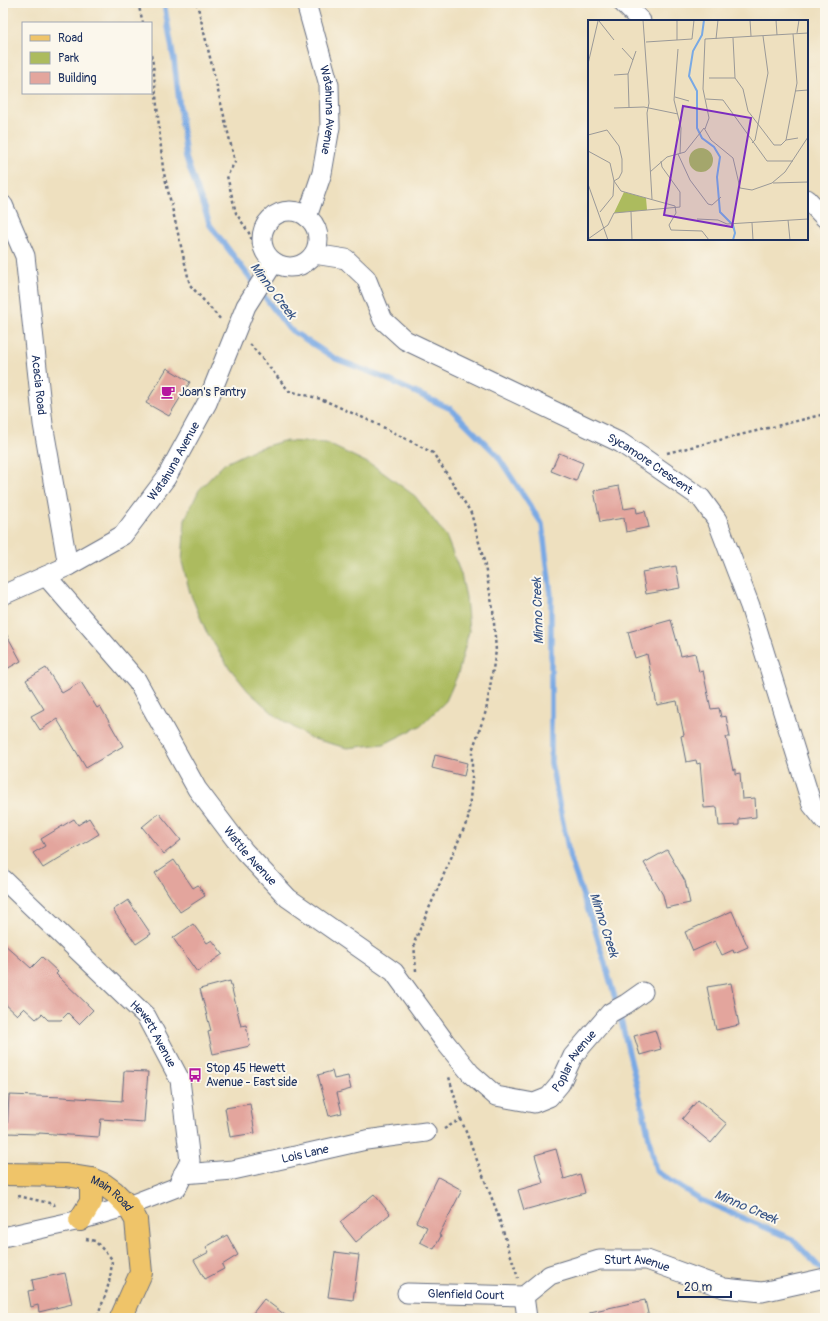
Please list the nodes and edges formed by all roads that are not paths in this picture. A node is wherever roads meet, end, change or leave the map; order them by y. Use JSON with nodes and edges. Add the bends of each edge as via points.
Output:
{"nodes":[{"id":1,"x":306,"y":3,"type":"edge"},
{"id":2,"x":623,"y":3,"type":"edge"},
{"id":3,"x":639,"y":20,"type":"edge"},
{"id":4,"x":808,"y":200,"type":"edge"},
{"id":5,"x":3,"y":205,"type":"edge"},
{"id":6,"x":307,"y":216,"type":"junction"},
{"id":7,"x":825,"y":218,"type":"edge"},
{"id":8,"x":314,"y":254,"type":"junction"},
{"id":9,"x":268,"y":271,"type":"junction"},
{"id":10,"x":68,"y":566,"type":"junction"},
{"id":11,"x":46,"y":576,"type":"junction"},
{"id":12,"x":3,"y":595,"type":"edge"},
{"id":13,"x":825,"y":821,"type":"edge"},
{"id":14,"x":3,"y":879,"type":"edge"},
{"id":15,"x":643,"y":992,"type":"dead end"},
{"id":16,"x":496,"y":1096,"type":"joint"},
{"id":17,"x":426,"y":1132,"type":"road end"},
{"id":18,"x":3,"y":1174,"type":"edge"},
{"id":19,"x":183,"y":1174,"type":"junction"},
{"id":20,"x":91,"y":1179,"type":"junction"},
{"id":21,"x":128,"y":1206,"type":"junction"},
{"id":22,"x":71,"y":1222,"type":"junction"},
{"id":23,"x":3,"y":1237,"type":"edge"},
{"id":24,"x":820,"y":1279,"type":"edge"},
{"id":25,"x":407,"y":1293,"type":"dead end"},
{"id":26,"x":524,"y":1296,"type":"junction"},
{"id":27,"x":121,"y":1318,"type":"edge"},
{"id":28,"x":527,"y":1318,"type":"edge"}],
"edges":[{"from":1,"to":6,"type":"street","name":"Watahuna Avenue","via":[[329,85],[330,127],[322,173]]},
{"from":2,"to":3,"type":"street"},
{"from":4,"to":7,"type":"street"},
{"from":5,"to":10,"type":"street","name":"Acacia Road","via":[[25,256],[43,424]]},
{"from":6,"to":8,"type":"street","via":[[318,233]]},
{"from":6,"to":9,"type":"street","via":[[291,211],[282,212],[273,216],[266,224],[262,237]]},
{"from":8,"to":9,"type":"street","via":[[307,262],[298,266]]},
{"from":8,"to":13,"type":"street","name":"Sycamore Crescent","via":[[346,259],[366,278],[383,320],[405,340],[621,443],[701,498],[717,520],[750,606],[812,805]]},
{"from":9,"to":10,"type":"street","name":"Watahuna Avenue","via":[[246,306],[207,403],[166,478],[123,535]]},
{"from":10,"to":11,"type":"street","name":"Watahuna Avenue"},
{"from":11,"to":12,"type":"street","name":"Watahuna Avenue"},
{"from":11,"to":16,"type":"street","name":"Wattle Avenue","via":[[137,680],[197,789],[244,851],[288,898],[394,972],[470,1074]]},
{"from":14,"to":19,"type":"street","name":"Hewett Avenue","via":[[146,1016],[180,1080],[190,1161]]},
{"from":15,"to":16,"type":"street","name":"Poplar Avenue","via":[[610,1013],[573,1056],[560,1084],[549,1097],[534,1103]]},
{"from":17,"to":19,"type":"street","name":"Lois Lane","via":[[366,1140],[232,1170]]},
{"from":18,"to":20,"type":"main road","name":"Main Road","via":[[66,1175]]},
{"from":19,"to":21,"type":"street","name":"Hewett Avenue","via":[[177,1187]]},
{"from":20,"to":21,"type":"main road","name":"Main Road","via":[[104,1184]]},
{"from":20,"to":22,"type":"main road","via":[[91,1202]]},
{"from":21,"to":22,"type":"street","name":"Hewett Avenue"},
{"from":21,"to":27,"type":"main road","name":"Main Road","via":[[136,1220],[141,1273]]},
{"from":22,"to":23,"type":"street","name":"Hewett Avenue"},
{"from":24,"to":26,"type":"street","name":"Sturt Avenue","via":[[762,1292],[724,1288],[647,1260],[599,1260],[550,1275]]},
{"from":25,"to":26,"type":"street","name":"Glenfield Court"},
{"from":26,"to":28,"type":"street"}]}
